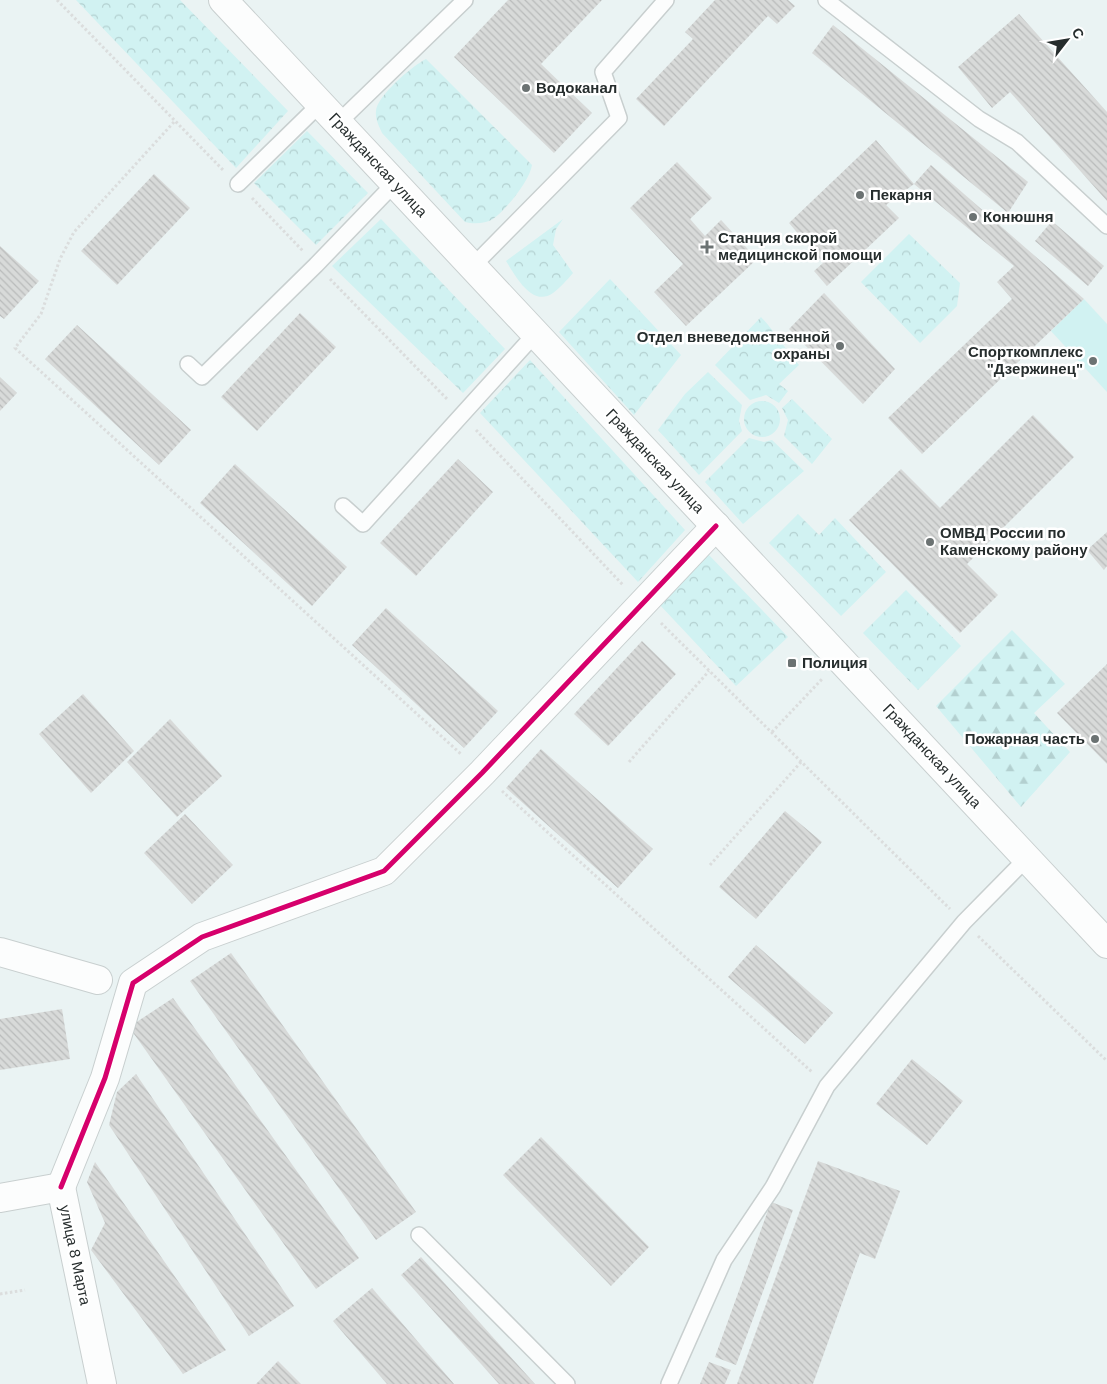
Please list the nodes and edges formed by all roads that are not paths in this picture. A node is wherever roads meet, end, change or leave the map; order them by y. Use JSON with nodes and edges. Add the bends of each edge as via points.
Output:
{"nodes":[{"id":1,"x":223,"y":0,"type":"edge"},
{"id":2,"x":466,"y":0,"type":"edge"},
{"id":3,"x":666,"y":0,"type":"edge"},
{"id":4,"x":826,"y":0,"type":"edge"},
{"id":5,"x":330,"y":112,"type":"junction"},
{"id":6,"x":395,"y":183,"type":"junction"},
{"id":7,"x":238,"y":184,"type":"road end"},
{"id":8,"x":1107,"y":226,"type":"edge"},
{"id":9,"x":473,"y":266,"type":"junction"},
{"id":10,"x":536,"y":333,"type":"junction"},
{"id":11,"x":188,"y":364,"type":"dead end"},
{"id":12,"x":343,"y":506,"type":"dead end"},
{"id":13,"x":716,"y":526,"type":"junction"},
{"id":14,"x":1027,"y":858,"type":"junction"},
{"id":15,"x":1107,"y":944,"type":"edge"},
{"id":16,"x":0,"y":952,"type":"edge"},
{"id":17,"x":98,"y":980,"type":"dead end"},
{"id":18,"x":61,"y":1187,"type":"junction"},
{"id":19,"x":0,"y":1198,"type":"edge"},
{"id":20,"x":418,"y":1235,"type":"dead end"},
{"id":21,"x":102,"y":1384,"type":"edge"},
{"id":22,"x":567,"y":1384,"type":"edge"},
{"id":23,"x":669,"y":1384,"type":"edge"}],
"edges":[{"from":1,"to":5,"type":"street","name":"Гражданская улица"},
{"from":2,"to":5,"type":"lane"},
{"from":3,"to":9,"type":"lane","via":[[602,72],[619,118]]},
{"from":4,"to":8,"type":"lane","via":[[979,119],[1017,142]]},
{"from":5,"to":6,"type":"street","name":"Гражданская улица"},
{"from":5,"to":7,"type":"lane"},
{"from":6,"to":9,"type":"street","name":"Гражданская улица"},
{"from":6,"to":11,"type":"lane","via":[[202,377]]},
{"from":9,"to":10,"type":"street","name":"Гражданская улица"},
{"from":10,"to":12,"type":"lane","via":[[363,524]]},
{"from":10,"to":13,"type":"street","name":"Гражданская улица"},
{"from":13,"to":14,"type":"street","name":"Гражданская улица"},
{"from":13,"to":18,"type":"street","via":[[482,773],[384,871],[202,937],[133,983],[105,1078]]},
{"from":14,"to":15,"type":"street","name":"Гражданская улица"},
{"from":14,"to":23,"type":"lane","via":[[964,922],[827,1086],[774,1187],[724,1260]]},
{"from":16,"to":17,"type":"street"},
{"from":18,"to":19,"type":"street","name":"улица 8 Марта"},
{"from":18,"to":21,"type":"street","name":"улица 8 Марта"},
{"from":20,"to":22,"type":"lane"}]}
